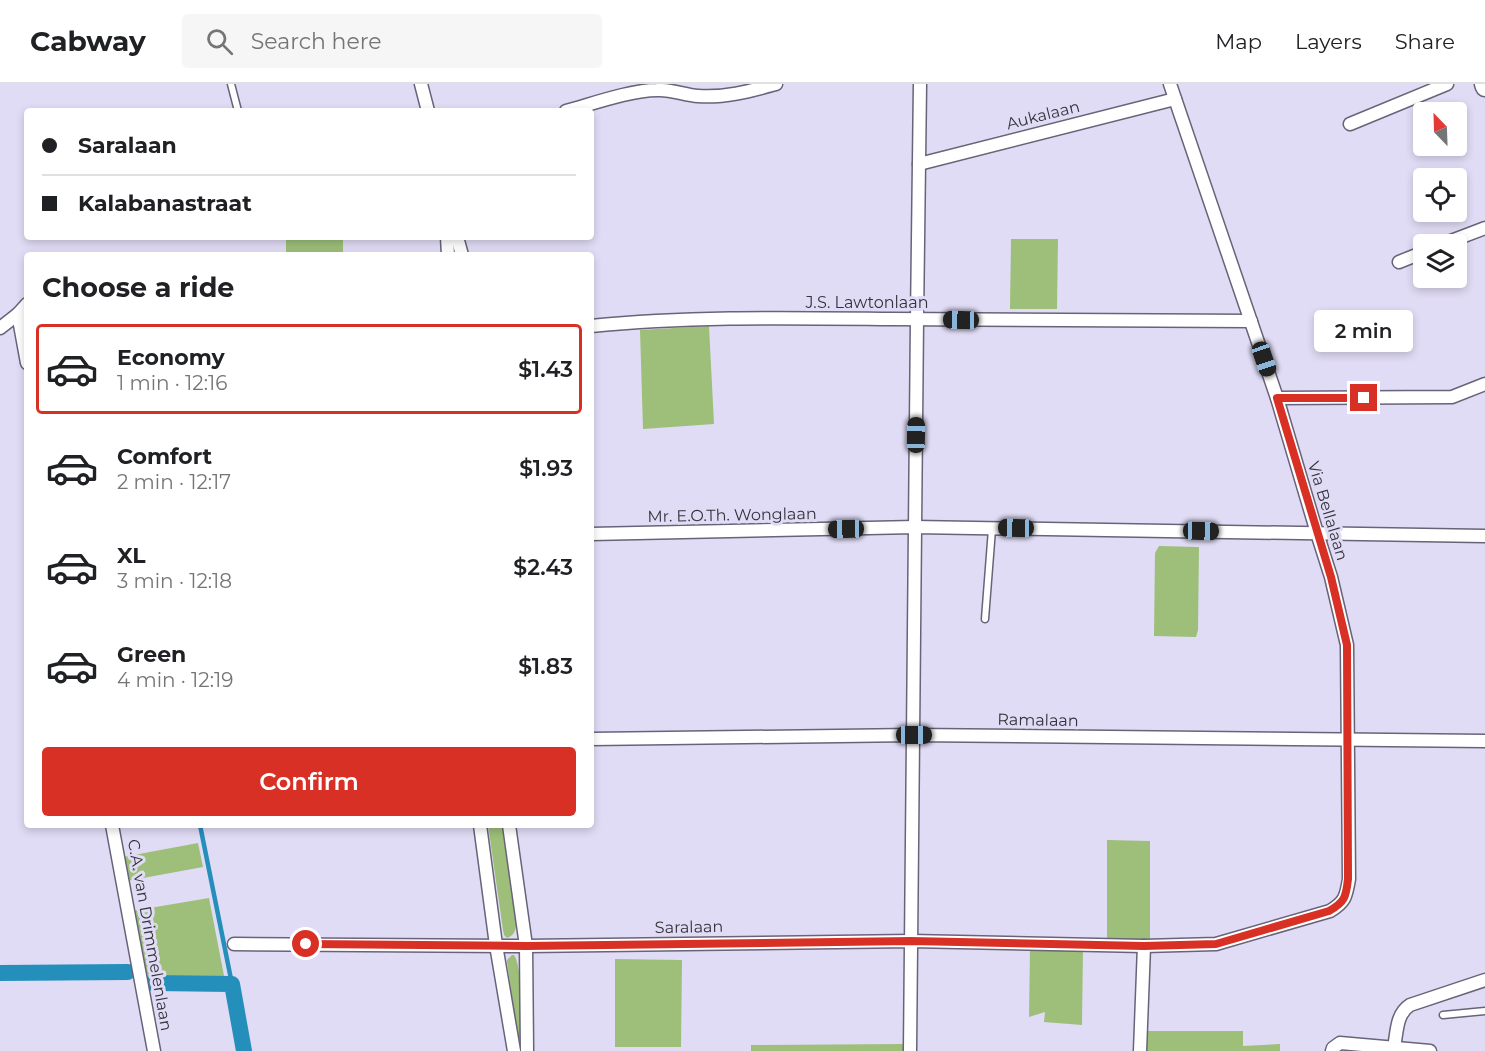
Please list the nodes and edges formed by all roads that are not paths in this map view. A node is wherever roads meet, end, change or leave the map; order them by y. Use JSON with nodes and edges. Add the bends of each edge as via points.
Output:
{"nodes":[{"id":1,"x":231,"y":84,"type":"edge"},
{"id":2,"x":421,"y":84,"type":"edge"},
{"id":3,"x":776,"y":84,"type":"edge"},
{"id":4,"x":920,"y":84,"type":"edge"},
{"id":5,"x":1170,"y":84,"type":"edge"},
{"id":6,"x":1447,"y":84,"type":"edge"},
{"id":7,"x":1175,"y":99,"type":"junction"},
{"id":8,"x":237,"y":108,"type":"edge"},
{"id":9,"x":427,"y":108,"type":"edge"},
{"id":10,"x":577,"y":108,"type":"edge"},
{"id":11,"x":1350,"y":124,"type":"dead end"},
{"id":12,"x":919,"y":164,"type":"junction"},
{"id":13,"x":1485,"y":228,"type":"edge"},
{"id":14,"x":1467,"y":235,"type":"edge"},
{"id":15,"x":1413,"y":256,"type":"edge"},
{"id":16,"x":1399,"y":262,"type":"dead end"},
{"id":17,"x":24,"y":307,"type":"edge"},
{"id":18,"x":18,"y":314,"type":"junction"},
{"id":19,"x":917,"y":319,"type":"junction"},
{"id":20,"x":1251,"y":321,"type":"junction"},
{"id":21,"x":594,"y":326,"type":"edge"},
{"id":22,"x":0,"y":328,"type":"edge"},
{"id":23,"x":24,"y":347,"type":"edge"},
{"id":24,"x":1485,"y":384,"type":"edge"},
{"id":25,"x":1277,"y":398,"type":"junction"},
{"id":26,"x":915,"y":527,"type":"junction"},
{"id":27,"x":992,"y":528,"type":"junction"},
{"id":28,"x":1317,"y":533,"type":"junction"},
{"id":29,"x":594,"y":534,"type":"edge"},
{"id":30,"x":1485,"y":536,"type":"edge"},
{"id":31,"x":985,"y":619,"type":"dead end"},
{"id":32,"x":914,"y":735,"type":"junction"},
{"id":33,"x":594,"y":739,"type":"edge"},
{"id":34,"x":1348,"y":740,"type":"junction"},
{"id":35,"x":1485,"y":741,"type":"edge"},
{"id":36,"x":113,"y":828,"type":"edge"},
{"id":37,"x":480,"y":828,"type":"edge"},
{"id":38,"x":509,"y":828,"type":"edge"},
{"id":39,"x":911,"y":941,"type":"junction"},
{"id":40,"x":234,"y":944,"type":"dead end"},
{"id":41,"x":496,"y":945,"type":"junction"},
{"id":42,"x":526,"y":946,"type":"junction"},
{"id":43,"x":1144,"y":946,"type":"junction"},
{"id":44,"x":1485,"y":980,"type":"edge"},
{"id":45,"x":1485,"y":1011,"type":"edge"},
{"id":46,"x":1443,"y":1015,"type":"dead end"},
{"id":47,"x":1394,"y":1048,"type":"junction"},
{"id":48,"x":1416,"y":1050,"type":"edge"},
{"id":49,"x":154,"y":1051,"type":"edge"},
{"id":50,"x":514,"y":1051,"type":"edge"},
{"id":51,"x":527,"y":1051,"type":"edge"},
{"id":52,"x":910,"y":1051,"type":"edge"},
{"id":53,"x":1140,"y":1051,"type":"edge"},
{"id":54,"x":1332,"y":1051,"type":"edge"},
{"id":55,"x":1430,"y":1051,"type":"edge"}],
"edges":[{"from":1,"to":8,"type":"lane"},
{"from":2,"to":9,"type":"street"},
{"from":3,"to":10,"type":"street","via":[[716,96],[657,90]]},
{"from":4,"to":12,"type":"street"},
{"from":5,"to":7,"type":"street","name":"Via Bellalaan"},
{"from":6,"to":11,"type":"street"},
{"from":7,"to":12,"type":"street","name":"Aukalaan"},
{"from":7,"to":20,"type":"street","name":"Via Bellalaan"},
{"from":12,"to":19,"type":"street"},
{"from":13,"to":14,"type":"street"},
{"from":15,"to":16,"type":"street"},
{"from":17,"to":18,"type":"street"},
{"from":18,"to":22,"type":"street"},
{"from":18,"to":23,"type":"street"},
{"from":19,"to":20,"type":"street","name":"J.S. Lawtonlaan"},
{"from":19,"to":21,"type":"street","name":"J.S. Lawtonlaan","via":[[729,318]]},
{"from":19,"to":26,"type":"street"},
{"from":20,"to":25,"type":"street","name":"Via Bellalaan"},
{"from":24,"to":25,"type":"street","via":[[1452,398]]},
{"from":25,"to":28,"type":"street","name":"Via Bellalaan"},
{"from":26,"to":27,"type":"street","name":"Mr. E.O.Th. Wonglaan"},
{"from":26,"to":29,"type":"street","name":"Mr. E.O.Th. Wonglaan"},
{"from":26,"to":32,"type":"street"},
{"from":27,"to":28,"type":"street","name":"Mr. E.O.Th. Wonglaan"},
{"from":27,"to":31,"type":"lane"},
{"from":28,"to":30,"type":"street","name":"Mr. E.O.Th. Wonglaan"},
{"from":28,"to":34,"type":"street","name":"Via Bellalaan","via":[[1347,645]]},
{"from":32,"to":33,"type":"street","name":"Ramalaan"},
{"from":32,"to":34,"type":"street","name":"Ramalaan"},
{"from":32,"to":39,"type":"street"},
{"from":34,"to":35,"type":"street","name":"Ramalaan"},
{"from":34,"to":43,"type":"street","name":"Via Bellalaan","via":[[1348,879],[1341,904],[1329,911],[1216,944]]},
{"from":36,"to":49,"type":"street","name":"C.A. van Drimmelenlaan"},
{"from":37,"to":41,"type":"street"},
{"from":38,"to":42,"type":"street"},
{"from":39,"to":42,"type":"street","name":"Saralaan"},
{"from":39,"to":43,"type":"street","name":"Saralaan"},
{"from":39,"to":52,"type":"street"},
{"from":40,"to":41,"type":"street","name":"Saralaan"},
{"from":41,"to":42,"type":"street","name":"Saralaan"},
{"from":41,"to":50,"type":"street"},
{"from":42,"to":51,"type":"street"},
{"from":43,"to":53,"type":"street"},
{"from":44,"to":47,"type":"street","via":[[1404,1009]]},
{"from":45,"to":46,"type":"lane"},
{"from":47,"to":48,"type":"street"},
{"from":47,"to":54,"type":"street","via":[[1340,1043]]},
{"from":48,"to":55,"type":"street"}]}
